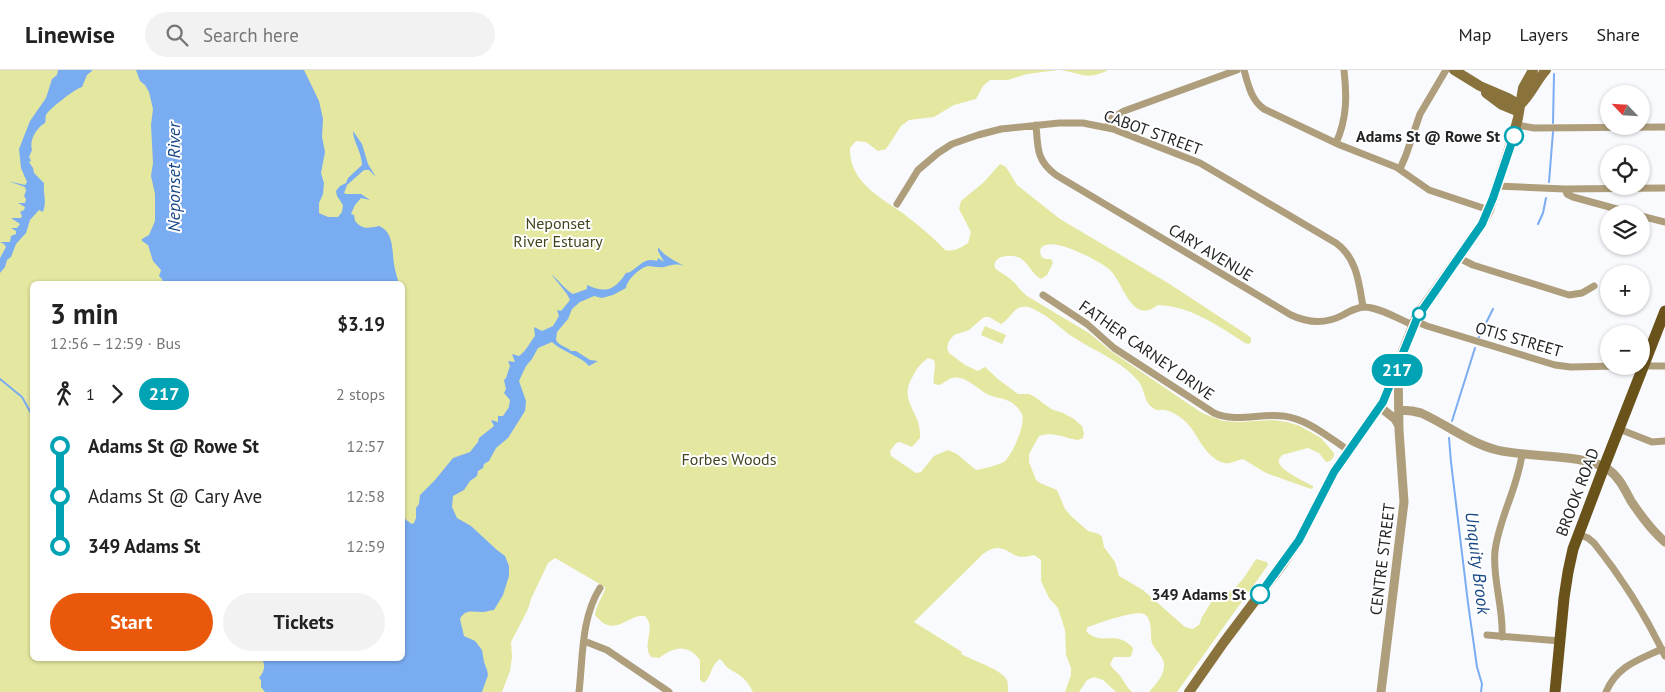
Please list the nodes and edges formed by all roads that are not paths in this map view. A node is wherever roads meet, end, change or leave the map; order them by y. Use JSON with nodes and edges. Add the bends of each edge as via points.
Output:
{"nodes":[{"id":1,"x":1237,"y":70,"type":"edge"},
{"id":2,"x":1244,"y":70,"type":"edge"},
{"id":3,"x":1344,"y":70,"type":"edge"},
{"id":4,"x":1446,"y":70,"type":"edge"},
{"id":5,"x":1454,"y":70,"type":"edge"},
{"id":6,"x":1533,"y":70,"type":"edge"},
{"id":7,"x":1544,"y":71,"type":"edge"},
{"id":8,"x":1520,"y":109,"type":"junction"},
{"id":9,"x":1517,"y":124,"type":"junction"},
{"id":10,"x":1036,"y":125,"type":"junction"},
{"id":11,"x":1107,"y":127,"type":"junction"},
{"id":12,"x":1665,"y":127,"type":"edge"},
{"id":13,"x":1336,"y":143,"type":"junction"},
{"id":14,"x":1400,"y":169,"type":"junction"},
{"id":15,"x":1497,"y":186,"type":"junction"},
{"id":16,"x":1665,"y":188,"type":"edge"},
{"id":17,"x":1565,"y":189,"type":"junction"},
{"id":18,"x":897,"y":204,"type":"dead end"},
{"id":19,"x":1602,"y":205,"type":"edge"},
{"id":20,"x":1489,"y":210,"type":"junction"},
{"id":21,"x":1650,"y":218,"type":"edge"},
{"id":22,"x":1665,"y":222,"type":"edge"},
{"id":23,"x":1459,"y":258,"type":"junction"},
{"id":24,"x":1594,"y":286,"type":"dead end"},
{"id":25,"x":1043,"y":295,"type":"dead end"},
{"id":26,"x":1363,"y":307,"type":"junction"},
{"id":27,"x":1665,"y":311,"type":"edge"},
{"id":28,"x":1414,"y":323,"type":"junction"},
{"id":29,"x":1650,"y":347,"type":"edge"},
{"id":30,"x":1399,"y":363,"type":"junction"},
{"id":31,"x":1600,"y":366,"type":"edge"},
{"id":32,"x":1650,"y":366,"type":"edge"},
{"id":33,"x":1665,"y":366,"type":"edge"},
{"id":34,"x":1639,"y":375,"type":"edge"},
{"id":35,"x":1380,"y":407,"type":"junction"},
{"id":36,"x":1399,"y":410,"type":"junction"},
{"id":37,"x":1619,"y":429,"type":"junction"},
{"id":38,"x":1399,"y":430,"type":"junction"},
{"id":39,"x":1665,"y":441,"type":"edge"},
{"id":40,"x":1348,"y":450,"type":"junction"},
{"id":41,"x":1522,"y":454,"type":"junction"},
{"id":42,"x":1604,"y":467,"type":"junction"},
{"id":43,"x":1578,"y":534,"type":"junction"},
{"id":44,"x":1665,"y":542,"type":"edge"},
{"id":45,"x":600,"y":588,"type":"dead end"},
{"id":46,"x":1487,"y":635,"type":"dead end"},
{"id":47,"x":1502,"y":637,"type":"junction"},
{"id":48,"x":584,"y":641,"type":"junction"},
{"id":49,"x":1560,"y":642,"type":"junction"},
{"id":50,"x":1663,"y":653,"type":"edge"},
{"id":51,"x":580,"y":692,"type":"edge"},
{"id":52,"x":669,"y":692,"type":"edge"},
{"id":53,"x":1189,"y":692,"type":"edge"},
{"id":54,"x":1382,"y":692,"type":"edge"},
{"id":55,"x":1555,"y":692,"type":"edge"},
{"id":56,"x":1606,"y":692,"type":"edge"}],
"edges":[{"from":1,"to":11,"type":"street","via":[[1124,111],[1112,118]]},
{"from":2,"to":13,"type":"street","via":[[1260,107]]},
{"from":3,"to":13,"type":"street","via":[[1345,115]]},
{"from":4,"to":14,"type":"street","via":[[1420,114]]},
{"from":5,"to":8,"type":"main road","via":[[1508,98]]},
{"from":6,"to":8,"type":"main road","via":[[1523,88]]},
{"from":7,"to":8,"type":"main road"},
{"from":8,"to":9,"type":"main road"},
{"from":9,"to":12,"type":"street","via":[[1534,128]]},
{"from":9,"to":15,"type":"main road"},
{"from":10,"to":11,"type":"street","name":"CABOT STREET","via":[[1083,123]]},
{"from":10,"to":18,"type":"street","name":"CABOT STREET","via":[[986,132],[947,147],[918,170]]},
{"from":10,"to":26,"type":"street","name":"CARY AVENUE","via":[[1040,157],[1056,175],[1291,315],[1320,322]]},
{"from":11,"to":26,"type":"street","name":"CABOT STREET","via":[[1200,163],[1336,243],[1354,264]]},
{"from":13,"to":14,"type":"street"},
{"from":14,"to":20,"type":"street","via":[[1429,190]]},
{"from":15,"to":17,"type":"street"},
{"from":15,"to":20,"type":"main road"},
{"from":16,"to":17,"type":"street"},
{"from":17,"to":19,"type":"street","via":[[1573,197]]},
{"from":20,"to":23,"type":"main road"},
{"from":21,"to":22,"type":"street"},
{"from":23,"to":24,"type":"street","via":[[1569,295],[1582,293]]},
{"from":23,"to":28,"type":"main road"},
{"from":25,"to":40,"type":"street","name":"FATHER CARNEY DRIVE","via":[[1087,324],[1114,348],[1209,411],[1228,417],[1279,416],[1300,420]]},
{"from":26,"to":28,"type":"street"},
{"from":27,"to":29,"type":"main road","name":"BROOK ROAD"},
{"from":28,"to":30,"type":"main road"},
{"from":28,"to":31,"type":"street","name":"OTIS STREET","via":[[1555,365]]},
{"from":30,"to":35,"type":"main road"},
{"from":30,"to":36,"type":"street","name":"CENTRE STREET"},
{"from":32,"to":33,"type":"street"},
{"from":34,"to":37,"type":"main road","name":"BROOK ROAD"},
{"from":35,"to":38,"type":"street","via":[[1395,419]]},
{"from":35,"to":40,"type":"main road"},
{"from":36,"to":38,"type":"street","name":"CENTRE STREET"},
{"from":36,"to":41,"type":"street","via":[[1421,413],[1487,447]]},
{"from":37,"to":39,"type":"street","via":[[1652,442]]},
{"from":37,"to":42,"type":"main road","name":"BROOK ROAD"},
{"from":38,"to":54,"type":"street","name":"CENTRE STREET","via":[[1404,508]]},
{"from":40,"to":53,"type":"main road","via":[[1299,540]]},
{"from":41,"to":42,"type":"street","via":[[1579,460]]},
{"from":41,"to":47,"type":"street","via":[[1494,553]]},
{"from":42,"to":43,"type":"main road","name":"BROOK ROAD"},
{"from":42,"to":44,"type":"street","via":[[1614,474],[1641,516]]},
{"from":43,"to":49,"type":"main road","name":"BROOK ROAD","via":[[1568,572]]},
{"from":43,"to":50,"type":"street","via":[[1592,540],[1635,599]]},
{"from":45,"to":48,"type":"street","via":[[590,609]]},
{"from":46,"to":47,"type":"street"},
{"from":47,"to":49,"type":"street"},
{"from":48,"to":51,"type":"street"},
{"from":48,"to":52,"type":"street","via":[[607,650]]},
{"from":49,"to":55,"type":"main road","name":"BROOK ROAD"},
{"from":50,"to":56,"type":"street","via":[[1620,670]]}]}
